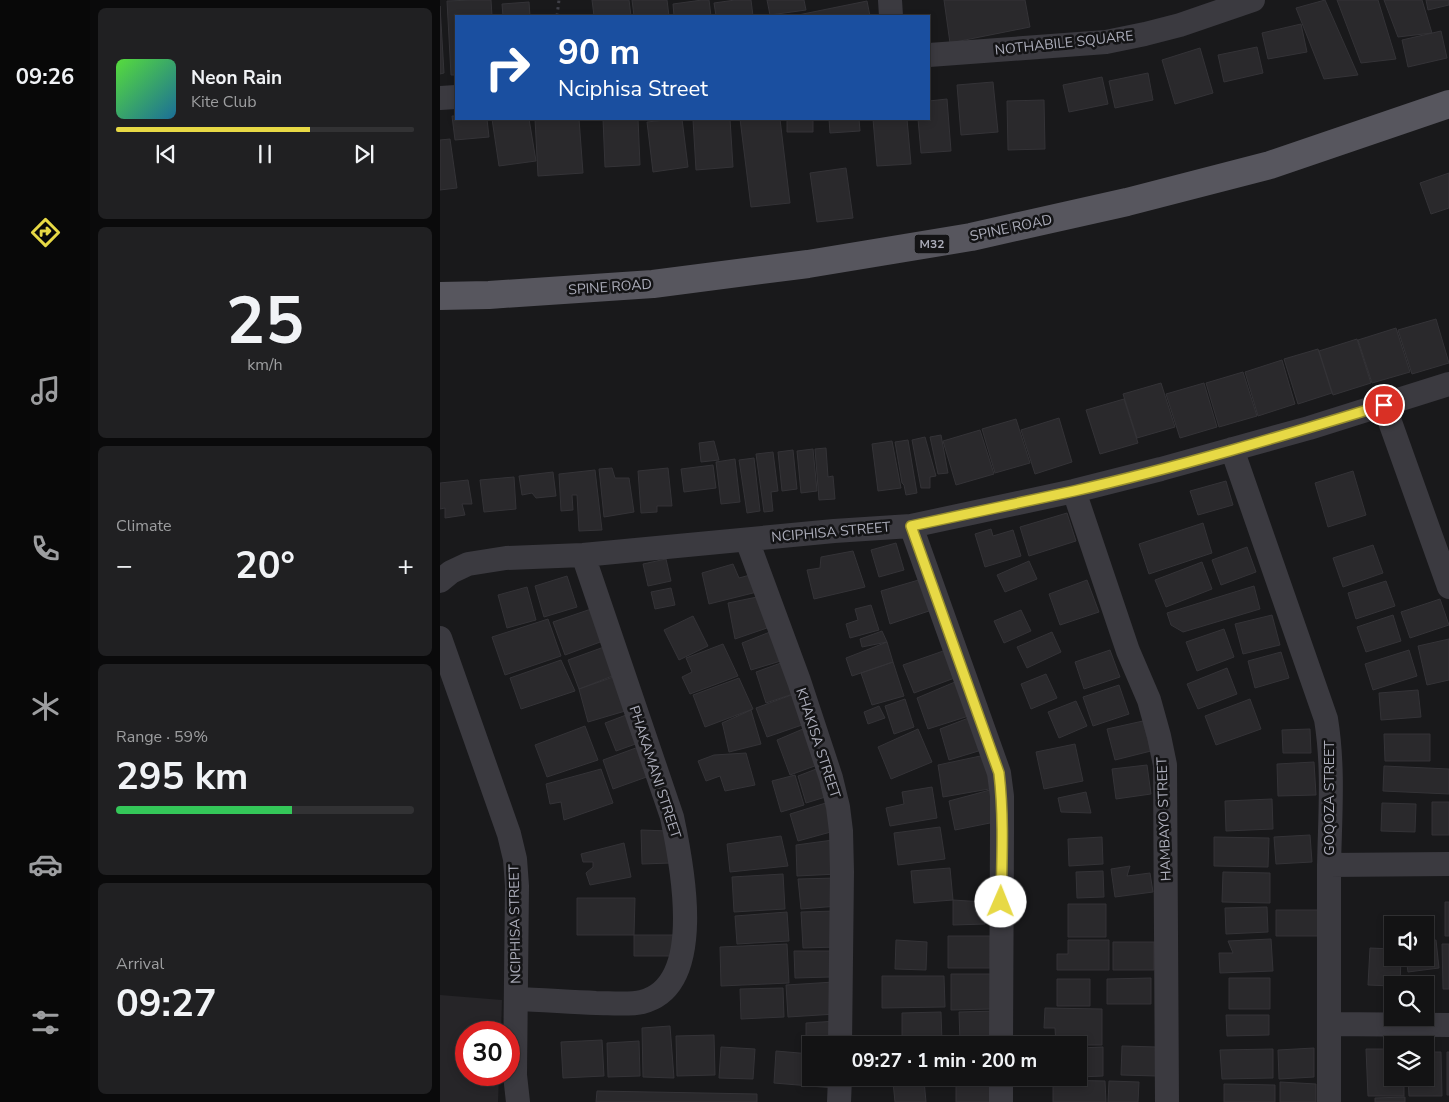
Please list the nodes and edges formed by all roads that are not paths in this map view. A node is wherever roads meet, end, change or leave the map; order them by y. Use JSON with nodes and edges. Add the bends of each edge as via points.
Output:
{"nodes":[{"id":1,"x":890,"y":0,"type":"edge"},
{"id":2,"x":1253,"y":0,"type":"edge"},
{"id":3,"x":892,"y":15,"type":"edge"},
{"id":4,"x":930,"y":56,"type":"edge"},
{"id":5,"x":455,"y":97,"type":"edge"},
{"id":6,"x":440,"y":98,"type":"edge"},
{"id":7,"x":1449,"y":104,"type":"edge"},
{"id":8,"x":440,"y":296,"type":"edge"},
{"id":9,"x":1449,"y":384,"type":"edge"},
{"id":10,"x":1384,"y":405,"type":"junction"},
{"id":11,"x":1232,"y":449,"type":"junction"},
{"id":12,"x":1074,"y":491,"type":"junction"},
{"id":13,"x":911,"y":526,"type":"junction"},
{"id":14,"x":747,"y":540,"type":"junction"},
{"id":15,"x":583,"y":555,"type":"junction"},
{"id":16,"x":440,"y":581,"type":"edge"},
{"id":17,"x":1449,"y":587,"type":"edge"},
{"id":18,"x":440,"y":638,"type":"edge"},
{"id":19,"x":1329,"y":864,"type":"junction"},
{"id":20,"x":1449,"y":864,"type":"edge"},
{"id":21,"x":516,"y":999,"type":"junction"},
{"id":22,"x":1329,"y":1024,"type":"junction"},
{"id":23,"x":1449,"y":1025,"type":"edge"},
{"id":24,"x":840,"y":1036,"type":"edge"},
{"id":25,"x":1001,"y":1036,"type":"edge"},
{"id":26,"x":840,"y":1086,"type":"edge"},
{"id":27,"x":1001,"y":1086,"type":"edge"},
{"id":28,"x":518,"y":1102,"type":"edge"},
{"id":29,"x":839,"y":1102,"type":"edge"},
{"id":30,"x":1001,"y":1102,"type":"edge"},
{"id":31,"x":1167,"y":1102,"type":"edge"},
{"id":32,"x":1329,"y":1102,"type":"edge"}],
"edges":[{"from":1,"to":3,"type":"street"},
{"from":2,"to":4,"type":"street","name":"NOTHABILE SQUARE","via":[[1180,25],[1106,42]]},
{"from":5,"to":6,"type":"street"},
{"from":7,"to":8,"type":"main road","name":"SPINE ROAD","number":"M32","via":[[1270,165],[971,237],[808,264],[653,284]]},
{"from":9,"to":10,"type":"street","name":"NCIPHISA STREET"},
{"from":10,"to":11,"type":"street","name":"NCIPHISA STREET"},
{"from":10,"to":17,"type":"street"},
{"from":11,"to":12,"type":"street","name":"NCIPHISA STREET"},
{"from":11,"to":19,"type":"street","name":"GOQOZA STREET","via":[[1326,719],[1332,765]]},
{"from":12,"to":13,"type":"street","name":"NCIPHISA STREET"},
{"from":12,"to":31,"type":"street","name":"HAMBAYO STREET","via":[[1128,652],[1148,700],[1164,765]]},
{"from":13,"to":14,"type":"street","name":"NCIPHISA STREET"},
{"from":13,"to":25,"type":"street","via":[[999,773],[1002,796]]},
{"from":14,"to":15,"type":"street","name":"NCIPHISA STREET"},
{"from":14,"to":24,"type":"street","name":"KHAKISA STREET","via":[[799,681],[838,807],[842,872]]},
{"from":15,"to":16,"type":"street","name":"NCIPHISA STREET","via":[[506,558],[468,564]]},
{"from":15,"to":21,"type":"street","name":"PHAKAMANI STREET","via":[[672,817],[681,858],[685,939],[674,979],[660,994],[642,1002],[617,1004]]},
{"from":18,"to":21,"type":"street","name":"NCIPHISA STREET","via":[[509,834],[517,886]]},
{"from":19,"to":20,"type":"street"},
{"from":19,"to":22,"type":"street","name":"GOQOZA STREET"},
{"from":21,"to":28,"type":"street","name":"NCIPHISA STREET"},
{"from":22,"to":23,"type":"street"},
{"from":22,"to":32,"type":"street","name":"GOQOZA STREET"},
{"from":26,"to":29,"type":"street"},
{"from":27,"to":30,"type":"street"}]}
